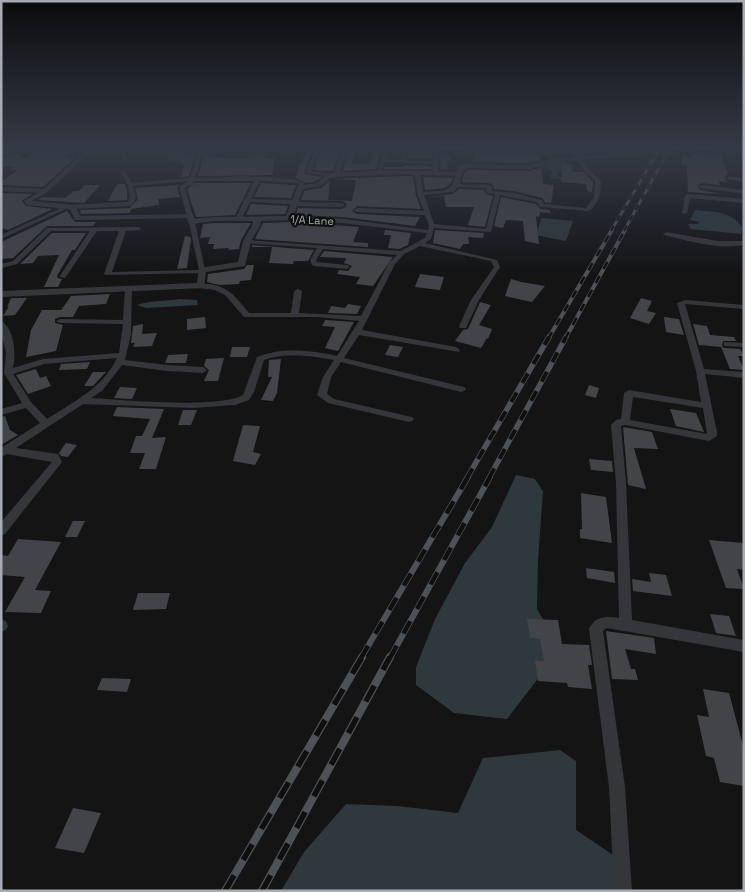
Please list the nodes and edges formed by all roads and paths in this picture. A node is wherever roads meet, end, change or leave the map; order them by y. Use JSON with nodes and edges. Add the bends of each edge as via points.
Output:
{"nodes":[{"id":1,"x":3,"y":190,"type":"edge"},
{"id":2,"x":131,"y":190,"type":"edge"},
{"id":3,"x":183,"y":190,"type":"edge"},
{"id":4,"x":252,"y":190,"type":"edge"},
{"id":5,"x":298,"y":190,"type":"edge"},
{"id":6,"x":420,"y":190,"type":"edge"},
{"id":7,"x":452,"y":190,"type":"edge"},
{"id":8,"x":488,"y":190,"type":"edge"},
{"id":9,"x":597,"y":190,"type":"edge"},
{"id":10,"x":724,"y":190,"type":"edge"},
{"id":11,"x":45,"y":191,"type":"joint"},
{"id":12,"x":744,"y":192,"type":"edge"},
{"id":13,"x":498,"y":193,"type":"junction"},
{"id":14,"x":421,"y":194,"type":"junction"},
{"id":15,"x":246,"y":200,"type":"junction"},
{"id":16,"x":744,"y":201,"type":"edge"},
{"id":17,"x":294,"y":203,"type":"junction"},
{"id":18,"x":342,"y":205,"type":"dead end"},
{"id":19,"x":365,"y":205,"type":"dead end"},
{"id":20,"x":69,"y":207,"type":"junction"},
{"id":21,"x":427,"y":209,"type":"junction"},
{"id":22,"x":357,"y":210,"type":"dead end"},
{"id":23,"x":684,"y":212,"type":"dead end"},
{"id":24,"x":78,"y":218,"type":"junction"},
{"id":25,"x":239,"y":218,"type":"junction"},
{"id":26,"x":289,"y":218,"type":"junction"},
{"id":27,"x":191,"y":219,"type":"junction"},
{"id":28,"x":257,"y":219,"type":"junction"},
{"id":29,"x":123,"y":229,"type":"junction"},
{"id":30,"x":138,"y":229,"type":"dead end"},
{"id":31,"x":431,"y":229,"type":"junction"},
{"id":32,"x":73,"y":230,"type":"junction"},
{"id":33,"x":94,"y":230,"type":"junction"},
{"id":34,"x":666,"y":234,"type":"dead end"},
{"id":35,"x":1,"y":238,"type":"edge"},
{"id":36,"x":246,"y":241,"type":"junction"},
{"id":37,"x":744,"y":243,"type":"edge"},
{"id":38,"x":419,"y":244,"type":"junction"},
{"id":39,"x":321,"y":247,"type":"junction"},
{"id":40,"x":402,"y":253,"type":"junction"},
{"id":41,"x":1,"y":266,"type":"edge"},
{"id":42,"x":347,"y":267,"type":"dead end"},
{"id":43,"x":202,"y":271,"type":"junction"},
{"id":44,"x":63,"y":277,"type":"dead end"},
{"id":45,"x":1,"y":283,"type":"edge"},
{"id":46,"x":201,"y":286,"type":"junction"},
{"id":47,"x":130,"y":289,"type":"junction"},
{"id":48,"x":298,"y":291,"type":"dead end"},
{"id":49,"x":1,"y":292,"type":"edge"},
{"id":50,"x":744,"y":307,"type":"edge"},
{"id":51,"x":295,"y":315,"type":"junction"},
{"id":52,"x":364,"y":320,"type":"junction"},
{"id":53,"x":60,"y":321,"type":"dead end"},
{"id":54,"x":127,"y":322,"type":"junction"},
{"id":55,"x":1,"y":323,"type":"edge"},
{"id":56,"x":463,"y":326,"type":"dead end"},
{"id":57,"x":357,"y":332,"type":"junction"},
{"id":58,"x":727,"y":344,"type":"dead end"},
{"id":59,"x":744,"y":346,"type":"edge"},
{"id":60,"x":456,"y":350,"type":"dead end"},
{"id":61,"x":121,"y":359,"type":"junction"},
{"id":62,"x":339,"y":359,"type":"junction"},
{"id":63,"x":203,"y":370,"type":"dead end"},
{"id":64,"x":700,"y":371,"type":"junction"},
{"id":65,"x":8,"y":373,"type":"junction"},
{"id":66,"x":744,"y":375,"type":"edge"},
{"id":67,"x":461,"y":389,"type":"dead end"},
{"id":68,"x":82,"y":401,"type":"junction"},
{"id":69,"x":28,"y":404,"type":"junction"},
{"id":70,"x":707,"y":406,"type":"junction"},
{"id":71,"x":1,"y":412,"type":"edge"},
{"id":72,"x":409,"y":419,"type":"dead end"},
{"id":73,"x":625,"y":422,"type":"junction"},
{"id":74,"x":46,"y":424,"type":"junction"},
{"id":75,"x":4,"y":452,"type":"edge"},
{"id":76,"x":1,"y":531,"type":"edge"},
{"id":77,"x":626,"y":625,"type":"junction"},
{"id":78,"x":744,"y":646,"type":"edge"},
{"id":79,"x":623,"y":891,"type":"edge"}],
"edges":[{"from":1,"to":11,"type":"street"},
{"from":2,"to":20,"type":"street","via":[[130,204]]},
{"from":3,"to":27,"type":"street"},
{"from":4,"to":15,"type":"street"},
{"from":5,"to":17,"type":"street"},
{"from":6,"to":14,"type":"street"},
{"from":7,"to":14,"type":"street"},
{"from":8,"to":13,"type":"street"},
{"from":9,"to":13,"type":"street","via":[[593,206],[587,210],[541,206],[540,201],[531,198]]},
{"from":10,"to":12,"type":"street"},
{"from":11,"to":20,"type":"street","via":[[28,201]]},
{"from":13,"to":31,"type":"street","name":"1/A Lane","via":[[489,231]]},
{"from":14,"to":21,"type":"street"},
{"from":15,"to":17,"type":"street"},
{"from":15,"to":25,"type":"street"},
{"from":16,"to":23,"type":"street","via":[[688,196]]},
{"from":17,"to":18,"type":"street"},
{"from":17,"to":26,"type":"street"},
{"from":19,"to":21,"type":"street"},
{"from":20,"to":24,"type":"street"},
{"from":20,"to":35,"type":"street"},
{"from":21,"to":22,"type":"street"},
{"from":21,"to":31,"type":"street"},
{"from":24,"to":27,"type":"street","name":"1/A Lane"},
{"from":24,"to":32,"type":"street"},
{"from":25,"to":27,"type":"street","name":"1/A Lane"},
{"from":25,"to":28,"type":"street","name":"1/A Lane"},
{"from":26,"to":28,"type":"street","name":"1/A Lane"},
{"from":26,"to":31,"type":"street","name":"1/A Lane"},
{"from":27,"to":43,"type":"street"},
{"from":28,"to":36,"type":"street"},
{"from":29,"to":30,"type":"street"},
{"from":29,"to":33,"type":"street"},
{"from":29,"to":43,"type":"street","via":[[108,274]]},
{"from":31,"to":38,"type":"street","via":[[428,239]]},
{"from":32,"to":33,"type":"street"},
{"from":32,"to":41,"type":"street","via":[[47,230],[15,263]]},
{"from":33,"to":44,"type":"street"},
{"from":34,"to":37,"type":"street","via":[[726,244]]},
{"from":36,"to":39,"type":"street"},
{"from":36,"to":43,"type":"street","via":[[242,264]]},
{"from":38,"to":40,"type":"street"},
{"from":38,"to":56,"type":"street","via":[[494,260],[497,267],[475,300]]},
{"from":39,"to":40,"type":"street"},
{"from":39,"to":42,"type":"street","via":[[314,264]]},
{"from":40,"to":52,"type":"street","via":[[392,262]]},
{"from":43,"to":46,"type":"street"},
{"from":45,"to":49,"type":"street","via":[[4,287]]},
{"from":46,"to":47,"type":"street"},
{"from":46,"to":51,"type":"street","via":[[228,293],[247,315]]},
{"from":47,"to":49,"type":"street"},
{"from":47,"to":54,"type":"street","via":[[126,299]]},
{"from":48,"to":51,"type":"street"},
{"from":50,"to":64,"type":"street","via":[[681,303]]},
{"from":51,"to":52,"type":"street"},
{"from":52,"to":57,"type":"street"},
{"from":53,"to":54,"type":"street"},
{"from":54,"to":61,"type":"street","via":[[127,341]]},
{"from":55,"to":65,"type":"street","via":[[12,356]]},
{"from":57,"to":60,"type":"street"},
{"from":57,"to":62,"type":"street"},
{"from":58,"to":59,"type":"street"},
{"from":61,"to":63,"type":"street","via":[[167,368]]},
{"from":61,"to":65,"type":"street","via":[[43,362]]},
{"from":61,"to":68,"type":"street","via":[[99,389]]},
{"from":62,"to":67,"type":"street"},
{"from":62,"to":68,"type":"street","via":[[308,353],[265,356],[260,359],[250,392],[236,403]]},
{"from":62,"to":72,"type":"street","via":[[327,377],[322,396],[331,401]]},
{"from":64,"to":66,"type":"street"},
{"from":64,"to":70,"type":"street"},
{"from":65,"to":69,"type":"street"},
{"from":68,"to":74,"type":"street"},
{"from":69,"to":71,"type":"street"},
{"from":69,"to":74,"type":"street"},
{"from":70,"to":73,"type":"street","via":[[629,393]]},
{"from":70,"to":73,"type":"street","via":[[712,432],[709,438]]},
{"from":73,"to":77,"type":"street","via":[[616,425]]},
{"from":74,"to":75,"type":"street"},
{"from":75,"to":76,"type":"street","via":[[54,457],[57,462]]},
{"from":77,"to":78,"type":"street"},
{"from":77,"to":79,"type":"street","via":[[607,622],[596,629],[617,787]]}]}
